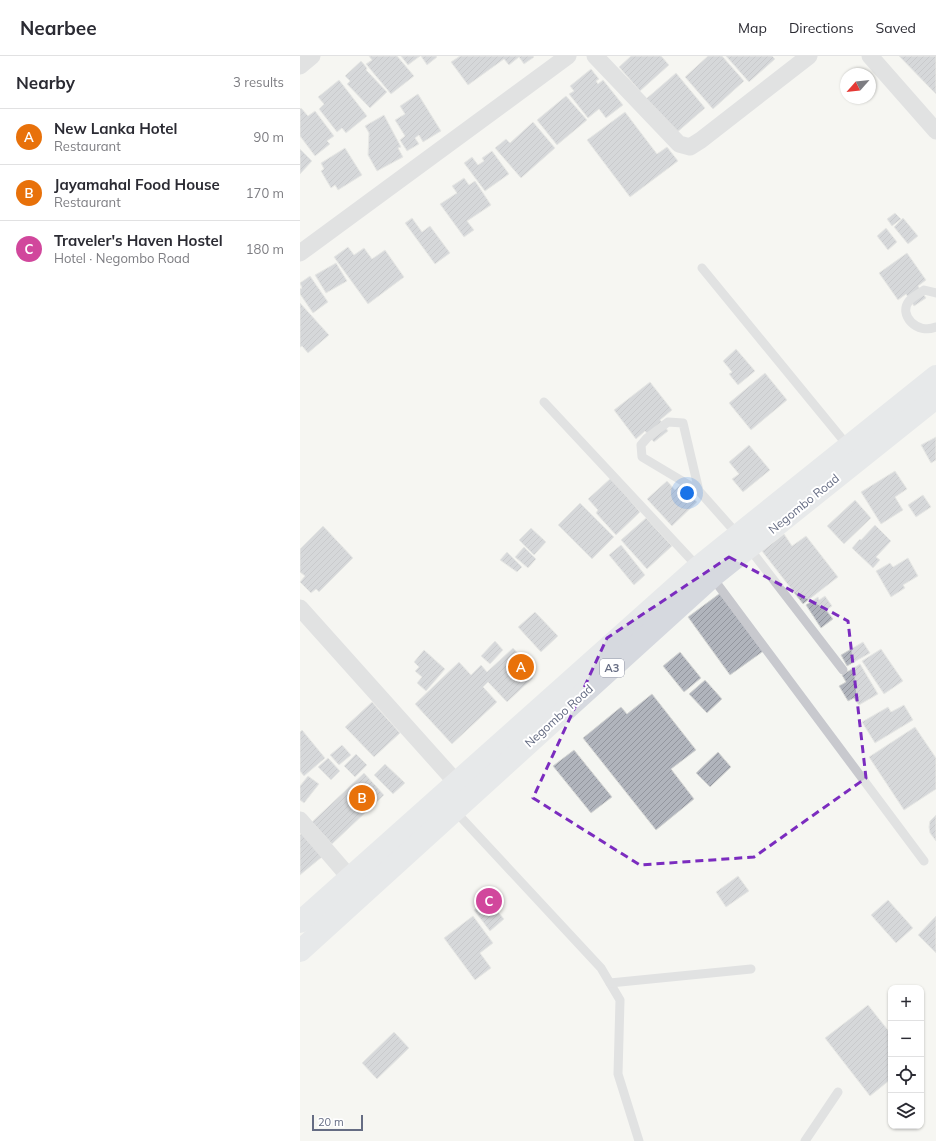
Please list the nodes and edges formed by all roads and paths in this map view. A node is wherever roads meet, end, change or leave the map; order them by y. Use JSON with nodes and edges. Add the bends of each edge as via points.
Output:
{"nodes":[{"id":1,"x":312,"y":56,"type":"edge"},
{"id":2,"x":568,"y":56,"type":"edge"},
{"id":3,"x":595,"y":56,"type":"edge"},
{"id":4,"x":809,"y":56,"type":"edge"},
{"id":5,"x":870,"y":56,"type":"edge"},
{"id":6,"x":300,"y":66,"type":"edge"},
{"id":7,"x":936,"y":131,"type":"edge"},
{"id":8,"x":300,"y":253,"type":"edge"},
{"id":9,"x":702,"y":268,"type":"dead end"},
{"id":10,"x":936,"y":293,"type":"edge"},
{"id":11,"x":936,"y":327,"type":"edge"},
{"id":12,"x":936,"y":376,"type":"edge"},
{"id":13,"x":936,"y":398,"type":"edge"},
{"id":14,"x":544,"y":402,"type":"dead end"},
{"id":15,"x":848,"y":446,"type":"junction"},
{"id":16,"x":699,"y":491,"type":"junction"},
{"id":17,"x":743,"y":542,"type":"junction"},
{"id":18,"x":705,"y":572,"type":"junction"},
{"id":19,"x":300,"y":608,"type":"edge"},
{"id":20,"x":843,"y":670,"type":"dead end"},
{"id":21,"x":461,"y":797,"type":"junction"},
{"id":22,"x":300,"y":820,"type":"edge"},
{"id":23,"x":924,"y":861,"type":"dead end"},
{"id":24,"x":357,"y":886,"type":"junction"},
{"id":25,"x":300,"y":922,"type":"edge"},
{"id":26,"x":300,"y":952,"type":"edge"},
{"id":27,"x":751,"y":969,"type":"dead end"},
{"id":28,"x":610,"y":983,"type":"junction"},
{"id":29,"x":838,"y":1092,"type":"dead end"},
{"id":30,"x":639,"y":1141,"type":"edge"},
{"id":31,"x":806,"y":1141,"type":"edge"}],
"edges":[{"from":1,"to":6,"type":"street"},
{"from":2,"to":8,"type":"street"},
{"from":3,"to":4,"type":"street","via":[[679,144],[690,147]]},
{"from":5,"to":7,"type":"street"},
{"from":9,"to":15,"type":"lane"},
{"from":10,"to":11,"type":"lane","via":[[924,290],[908,301],[906,308],[908,318],[918,328],[929,330]]},
{"from":12,"to":15,"type":"highway","name":"Negombo Road","number":"A3"},
{"from":13,"to":17,"type":"highway","name":"Negombo Road","number":"A3"},
{"from":14,"to":18,"type":"lane"},
{"from":15,"to":17,"type":"highway","name":"Negombo Road","number":"A3"},
{"from":16,"to":16,"type":"lane","via":[[642,457],[644,442],[668,422],[683,423]]},
{"from":16,"to":17,"type":"lane"},
{"from":17,"to":18,"type":"highway","name":"Negombo Road","number":"A3"},
{"from":17,"to":20,"type":"lane"},
{"from":18,"to":21,"type":"highway","name":"Negombo Road","number":"A3"},
{"from":18,"to":23,"type":"lane"},
{"from":19,"to":21,"type":"street"},
{"from":21,"to":24,"type":"highway","name":"Negombo Road","number":"A3"},
{"from":21,"to":28,"type":"lane","via":[[601,968]]},
{"from":22,"to":24,"type":"street"},
{"from":24,"to":25,"type":"highway","name":"Negombo Road","number":"A3"},
{"from":24,"to":26,"type":"highway","name":"Negombo Road","number":"A3"},
{"from":27,"to":28,"type":"lane"},
{"from":28,"to":30,"type":"lane","via":[[620,1000],[618,1074]]},
{"from":29,"to":31,"type":"lane"}]}
